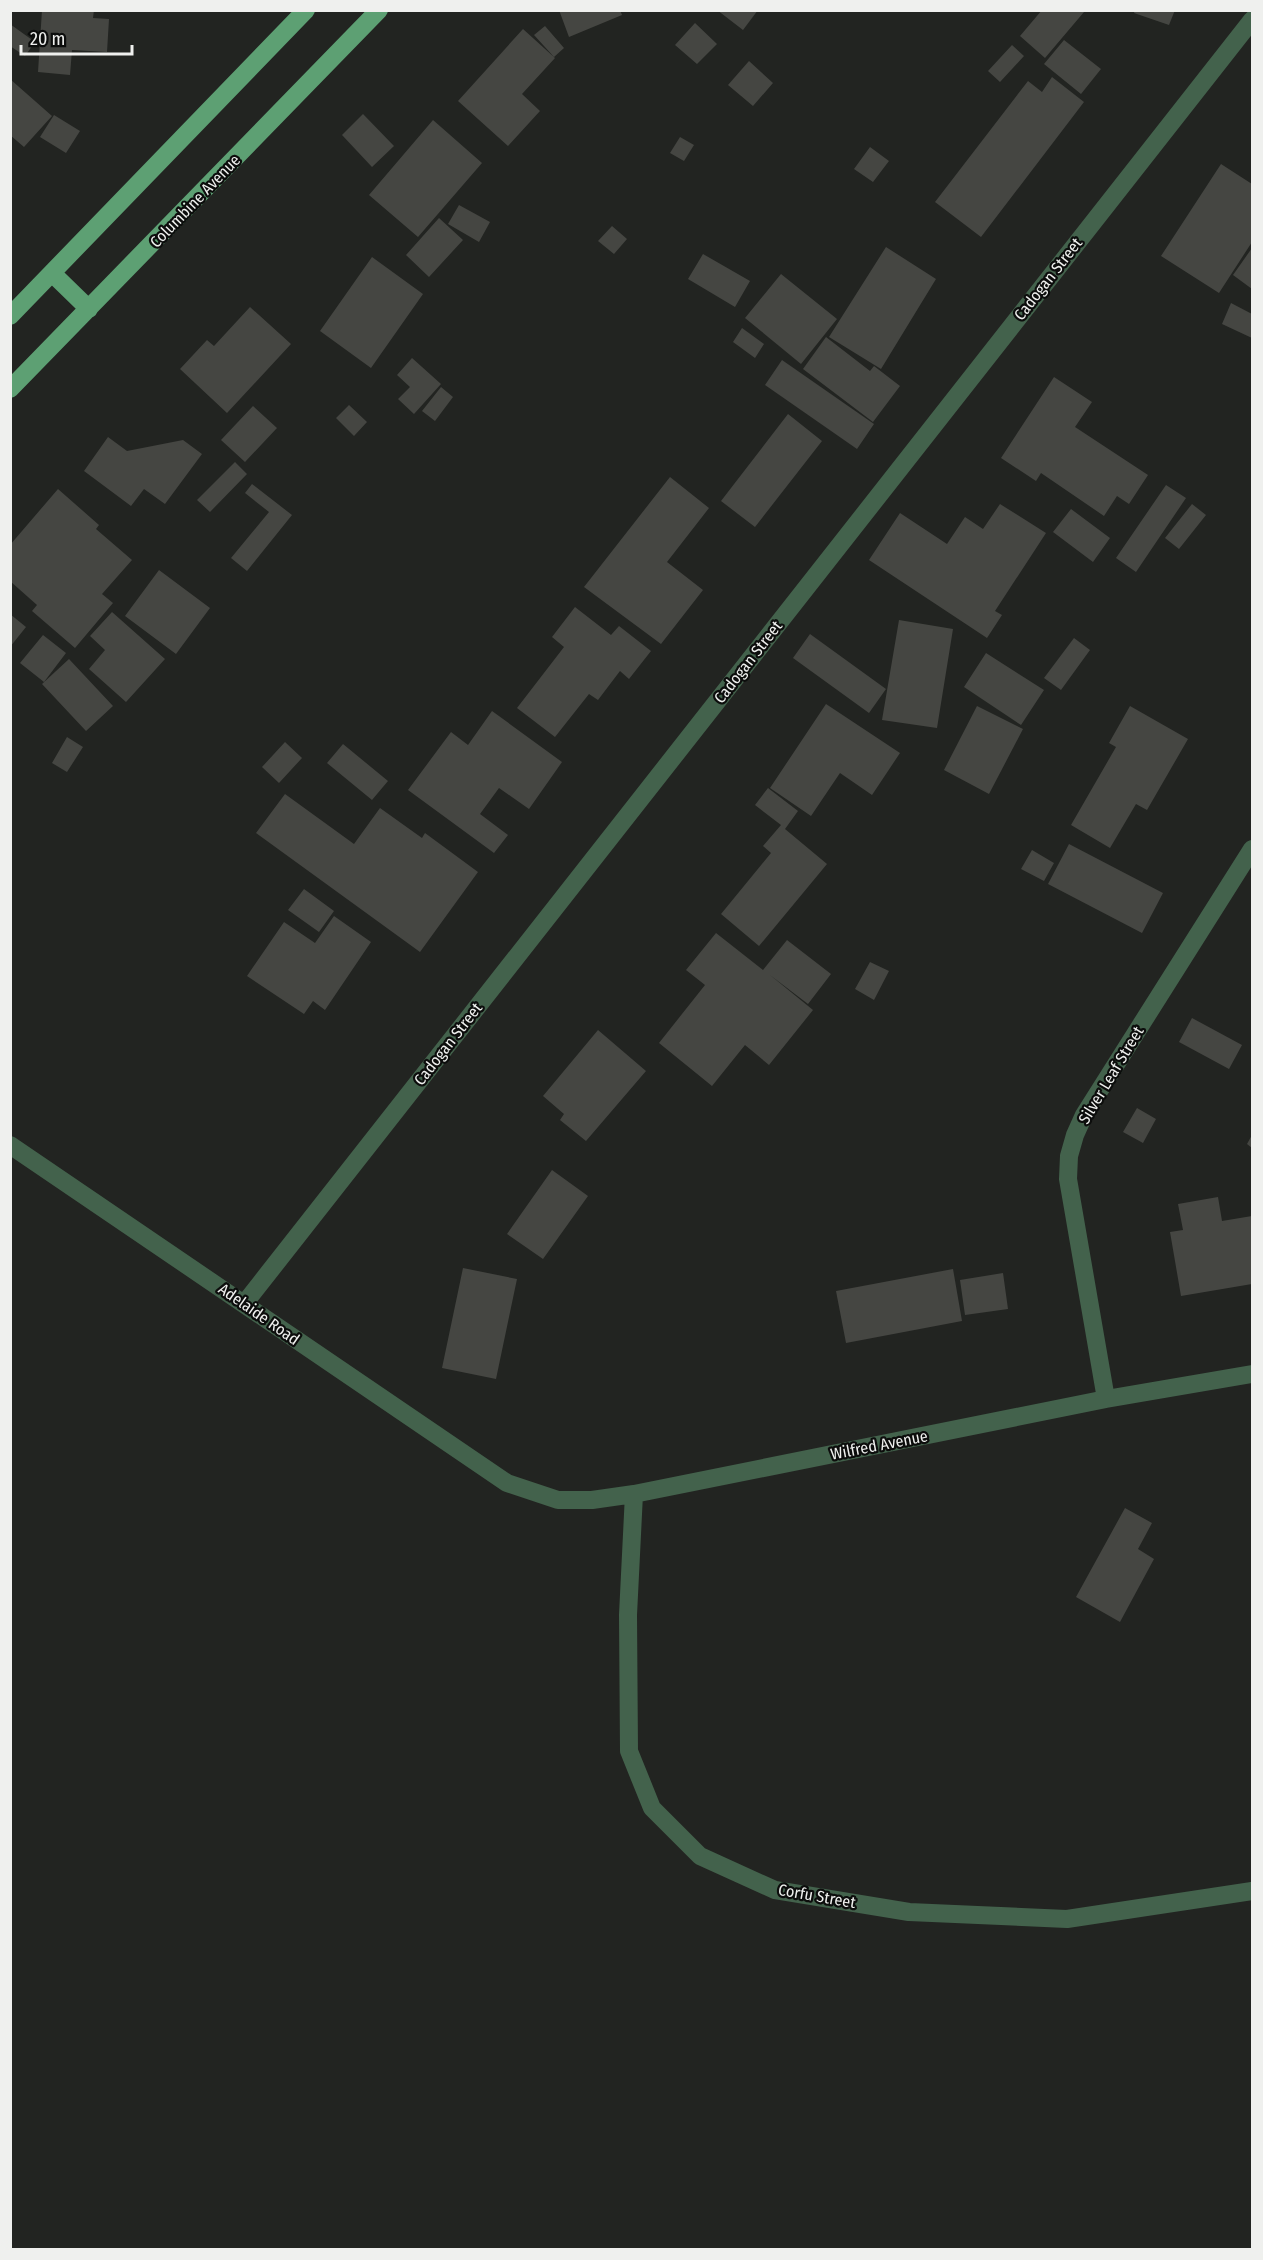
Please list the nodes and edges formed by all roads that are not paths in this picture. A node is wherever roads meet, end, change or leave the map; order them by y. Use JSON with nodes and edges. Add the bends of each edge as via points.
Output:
{"nodes":[{"id":1,"x":306,"y":10,"type":"edge"},
{"id":2,"x":379,"y":10,"type":"edge"},
{"id":3,"x":1252,"y":20,"type":"edge"},
{"id":4,"x":52,"y":273,"type":"junction"},
{"id":5,"x":89,"y":309,"type":"junction"},
{"id":6,"x":10,"y":316,"type":"edge"},
{"id":7,"x":10,"y":389,"type":"edge"},
{"id":8,"x":1252,"y":849,"type":"edge"},
{"id":9,"x":10,"y":1146,"type":"edge"},
{"id":10,"x":244,"y":1304,"type":"junction"},
{"id":11,"x":1252,"y":1374,"type":"edge"},
{"id":12,"x":1106,"y":1399,"type":"junction"},
{"id":13,"x":507,"y":1483,"type":"joint"},
{"id":14,"x":634,"y":1494,"type":"junction"},
{"id":15,"x":1252,"y":1891,"type":"edge"}],
"edges":[{"from":1,"to":4,"type":"main road"},
{"from":2,"to":5,"type":"main road","name":"Columbine Avenue"},
{"from":3,"to":10,"type":"street","name":"Cadogan Street"},
{"from":4,"to":5,"type":"main road"},
{"from":4,"to":6,"type":"main road"},
{"from":5,"to":7,"type":"main road","name":"Columbine Avenue"},
{"from":8,"to":12,"type":"street","name":"Silver Leaf Street","via":[[1074,1135],[1068,1179],[1071,1208]]},
{"from":9,"to":10,"type":"street","name":"Adelaide Road"},
{"from":10,"to":13,"type":"street","name":"Adelaide Road"},
{"from":11,"to":12,"type":"street","name":"Wilfred Avenue"},
{"from":12,"to":14,"type":"street","name":"Wilfred Avenue"},
{"from":13,"to":14,"type":"street","name":"Wilfred Avenue","via":[[558,1500]]},
{"from":14,"to":15,"type":"street","name":"Corfu Street","via":[[627,1656],[629,1751],[652,1808],[700,1856],[775,1890],[909,1912],[1066,1919]]}]}
